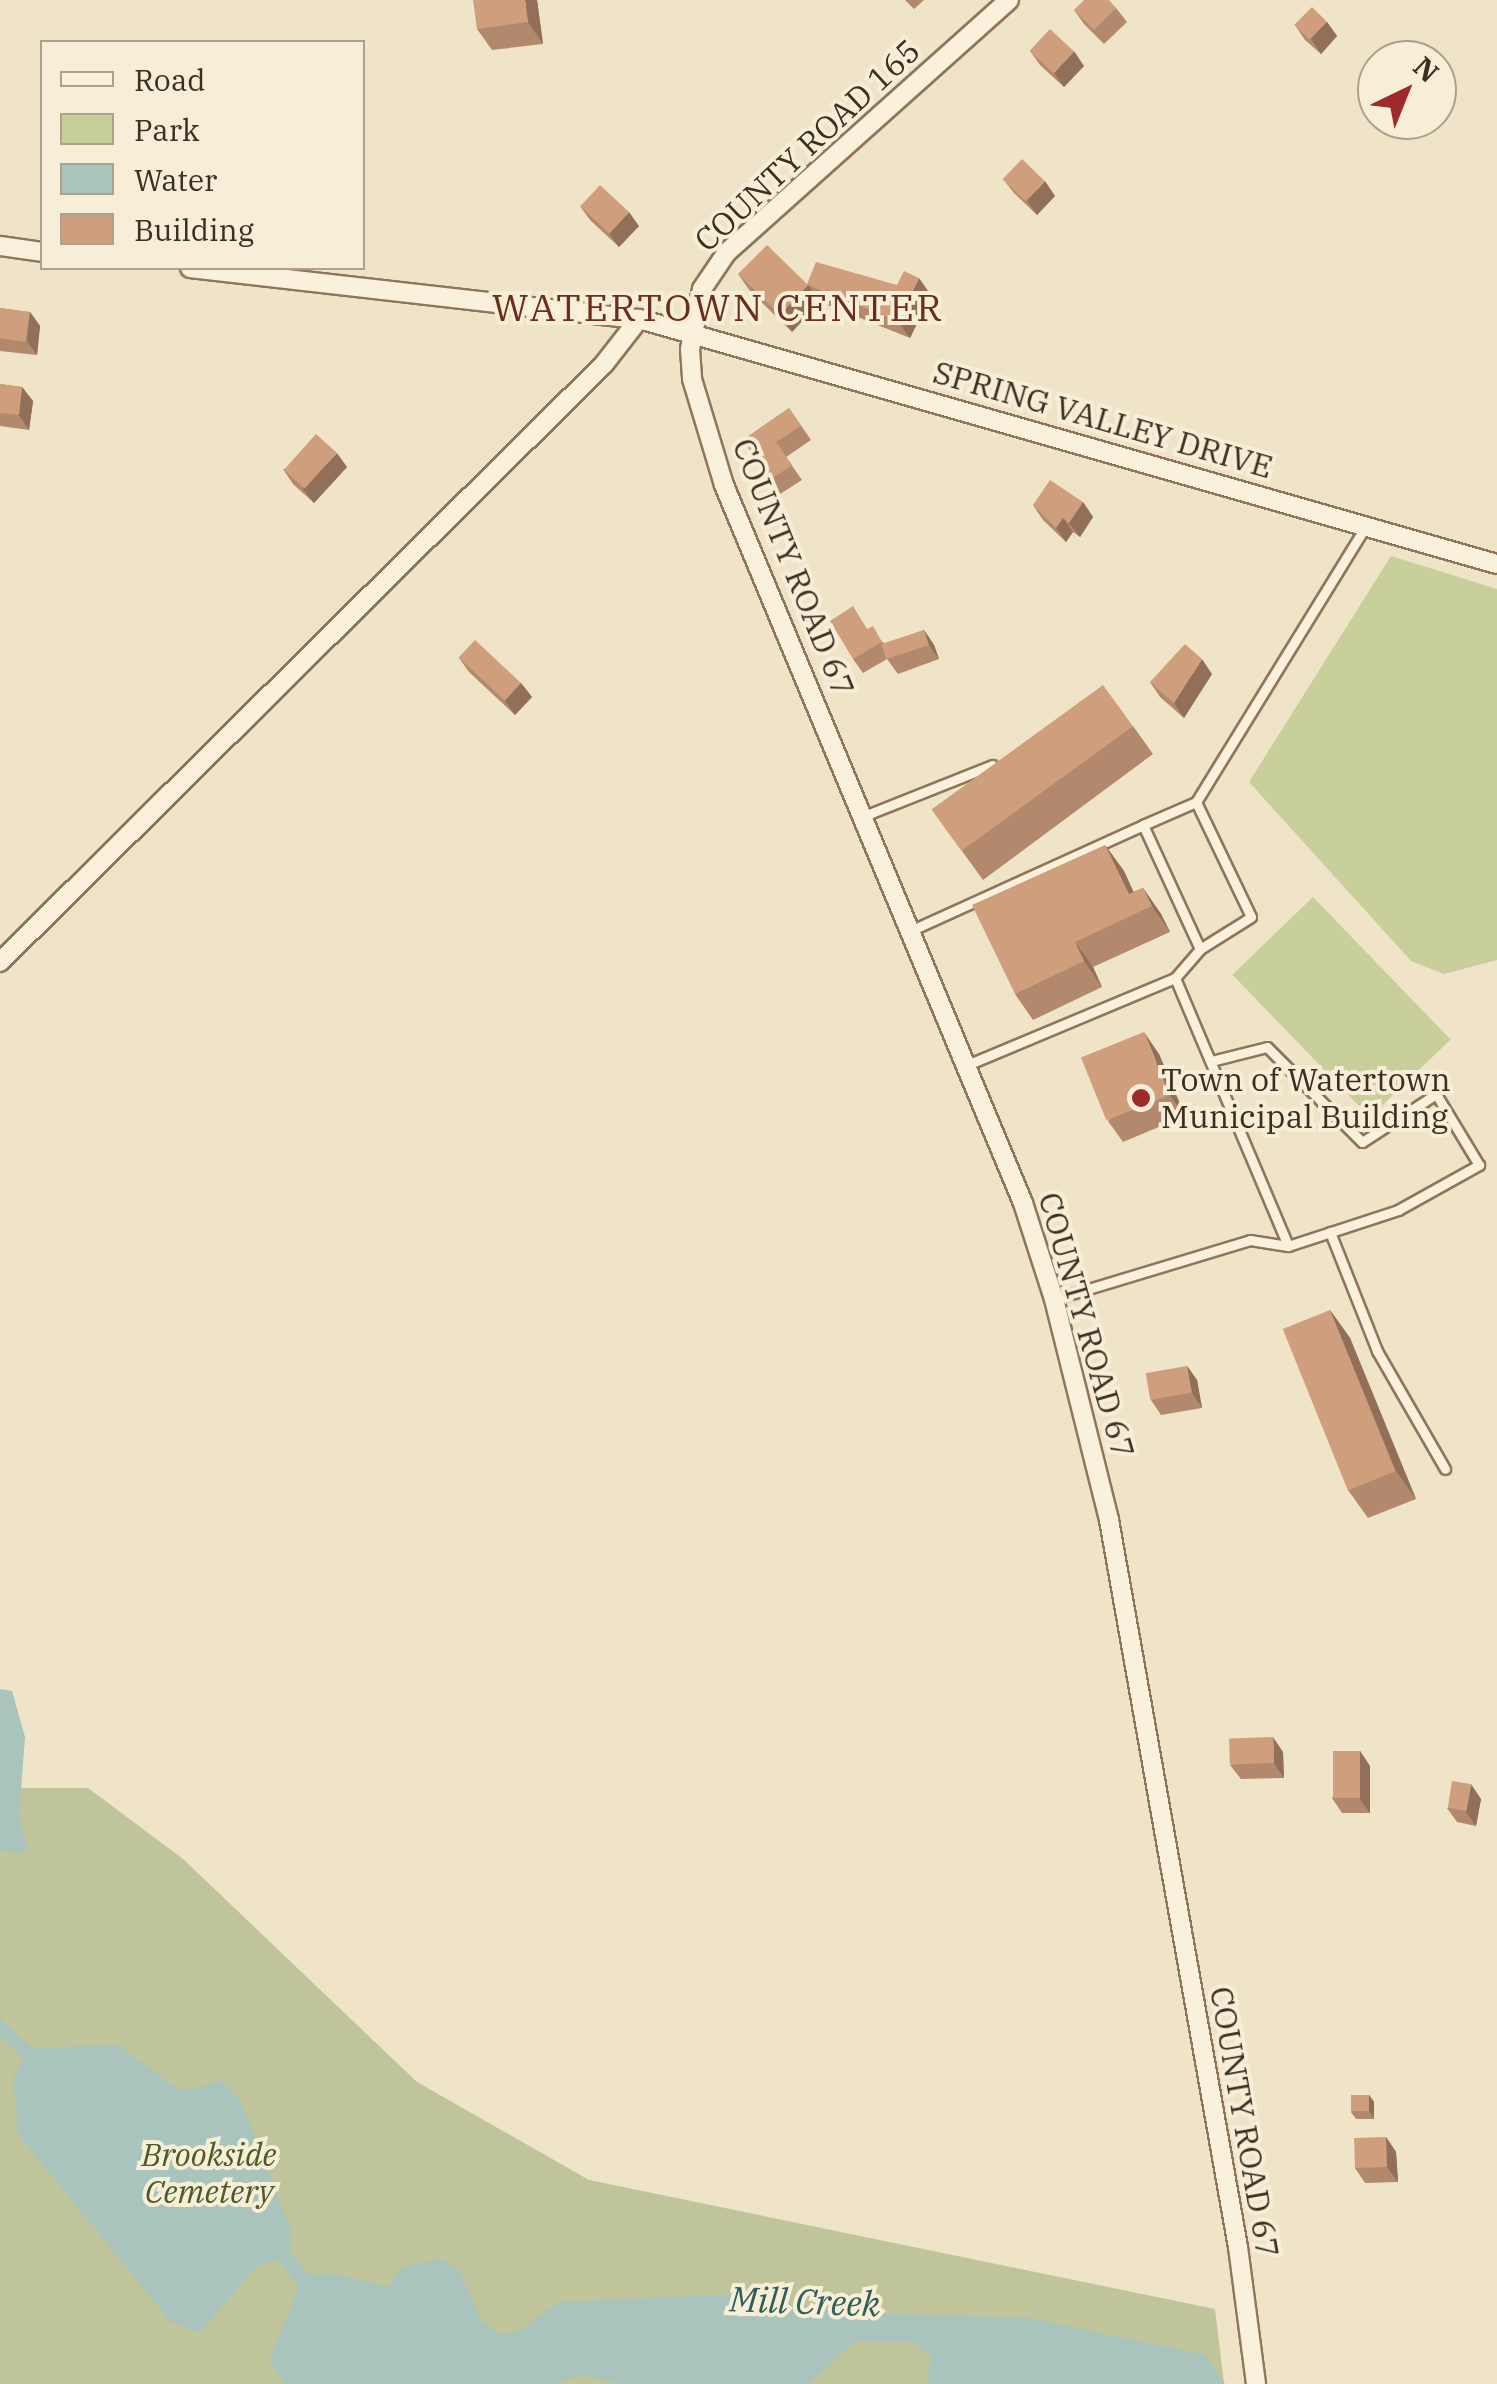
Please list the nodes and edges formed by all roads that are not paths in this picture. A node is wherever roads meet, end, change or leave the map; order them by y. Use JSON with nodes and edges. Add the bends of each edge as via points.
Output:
{"nodes":[{"id":1,"x":1008,"y":0,"type":"edge"},
{"id":2,"x":0,"y":246,"type":"edge"},
{"id":3,"x":40,"y":252,"type":"edge"},
{"id":4,"x":208,"y":270,"type":"edge"},
{"id":5,"x":640,"y":319,"type":"junction"},
{"id":6,"x":692,"y":332,"type":"junction"},
{"id":7,"x":1366,"y":525,"type":"junction"},
{"id":8,"x":1497,"y":564,"type":"edge"},
{"id":9,"x":992,"y":765,"type":"edge"},
{"id":10,"x":1196,"y":802,"type":"junction"},
{"id":11,"x":864,"y":816,"type":"junction"},
{"id":12,"x":1143,"y":825,"type":"junction"},
{"id":13,"x":912,"y":930,"type":"junction"},
{"id":14,"x":1200,"y":949,"type":"junction"},
{"id":15,"x":0,"y":962,"type":"edge"},
{"id":16,"x":1175,"y":978,"type":"junction"},
{"id":17,"x":1211,"y":1061,"type":"junction"},
{"id":18,"x":966,"y":1065,"type":"junction"},
{"id":19,"x":1330,"y":1232,"type":"junction"},
{"id":20,"x":1288,"y":1246,"type":"junction"},
{"id":21,"x":1054,"y":1299,"type":"junction"},
{"id":22,"x":1445,"y":1469,"type":"dead end"},
{"id":23,"x":1256,"y":2384,"type":"edge"}],
"edges":[{"from":1,"to":6,"type":"street","name":"COUNTY ROAD 165","via":[[727,252],[702,290]]},
{"from":2,"to":3,"type":"street"},
{"from":4,"to":5,"type":"street"},
{"from":5,"to":6,"type":"street"},
{"from":5,"to":15,"type":"street","via":[[590,378]]},
{"from":6,"to":7,"type":"street","name":"SPRING VALLEY DRIVE"},
{"from":6,"to":11,"type":"street","name":"COUNTY ROAD 67","via":[[692,379],[724,485]]},
{"from":7,"to":8,"type":"street","name":"SPRING VALLEY DRIVE"},
{"from":7,"to":10,"type":"lane"},
{"from":9,"to":11,"type":"lane"},
{"from":10,"to":12,"type":"lane"},
{"from":10,"to":14,"type":"lane","via":[[1251,918]]},
{"from":11,"to":13,"type":"street","name":"COUNTY ROAD 67"},
{"from":12,"to":13,"type":"lane"},
{"from":12,"to":14,"type":"lane"},
{"from":13,"to":18,"type":"street","name":"COUNTY ROAD 67"},
{"from":14,"to":16,"type":"lane"},
{"from":16,"to":17,"type":"lane"},
{"from":16,"to":18,"type":"lane"},
{"from":17,"to":19,"type":"lane","via":[[1268,1047],[1362,1142],[1436,1094],[1479,1165],[1398,1210]]},
{"from":17,"to":20,"type":"lane"},
{"from":18,"to":21,"type":"street","name":"COUNTY ROAD 67"},
{"from":19,"to":20,"type":"lane"},
{"from":19,"to":22,"type":"lane","via":[[1377,1350]]},
{"from":20,"to":21,"type":"lane","via":[[1250,1240]]},
{"from":21,"to":23,"type":"street","name":"COUNTY ROAD 67","via":[[1108,1520],[1238,2247]]}]}
